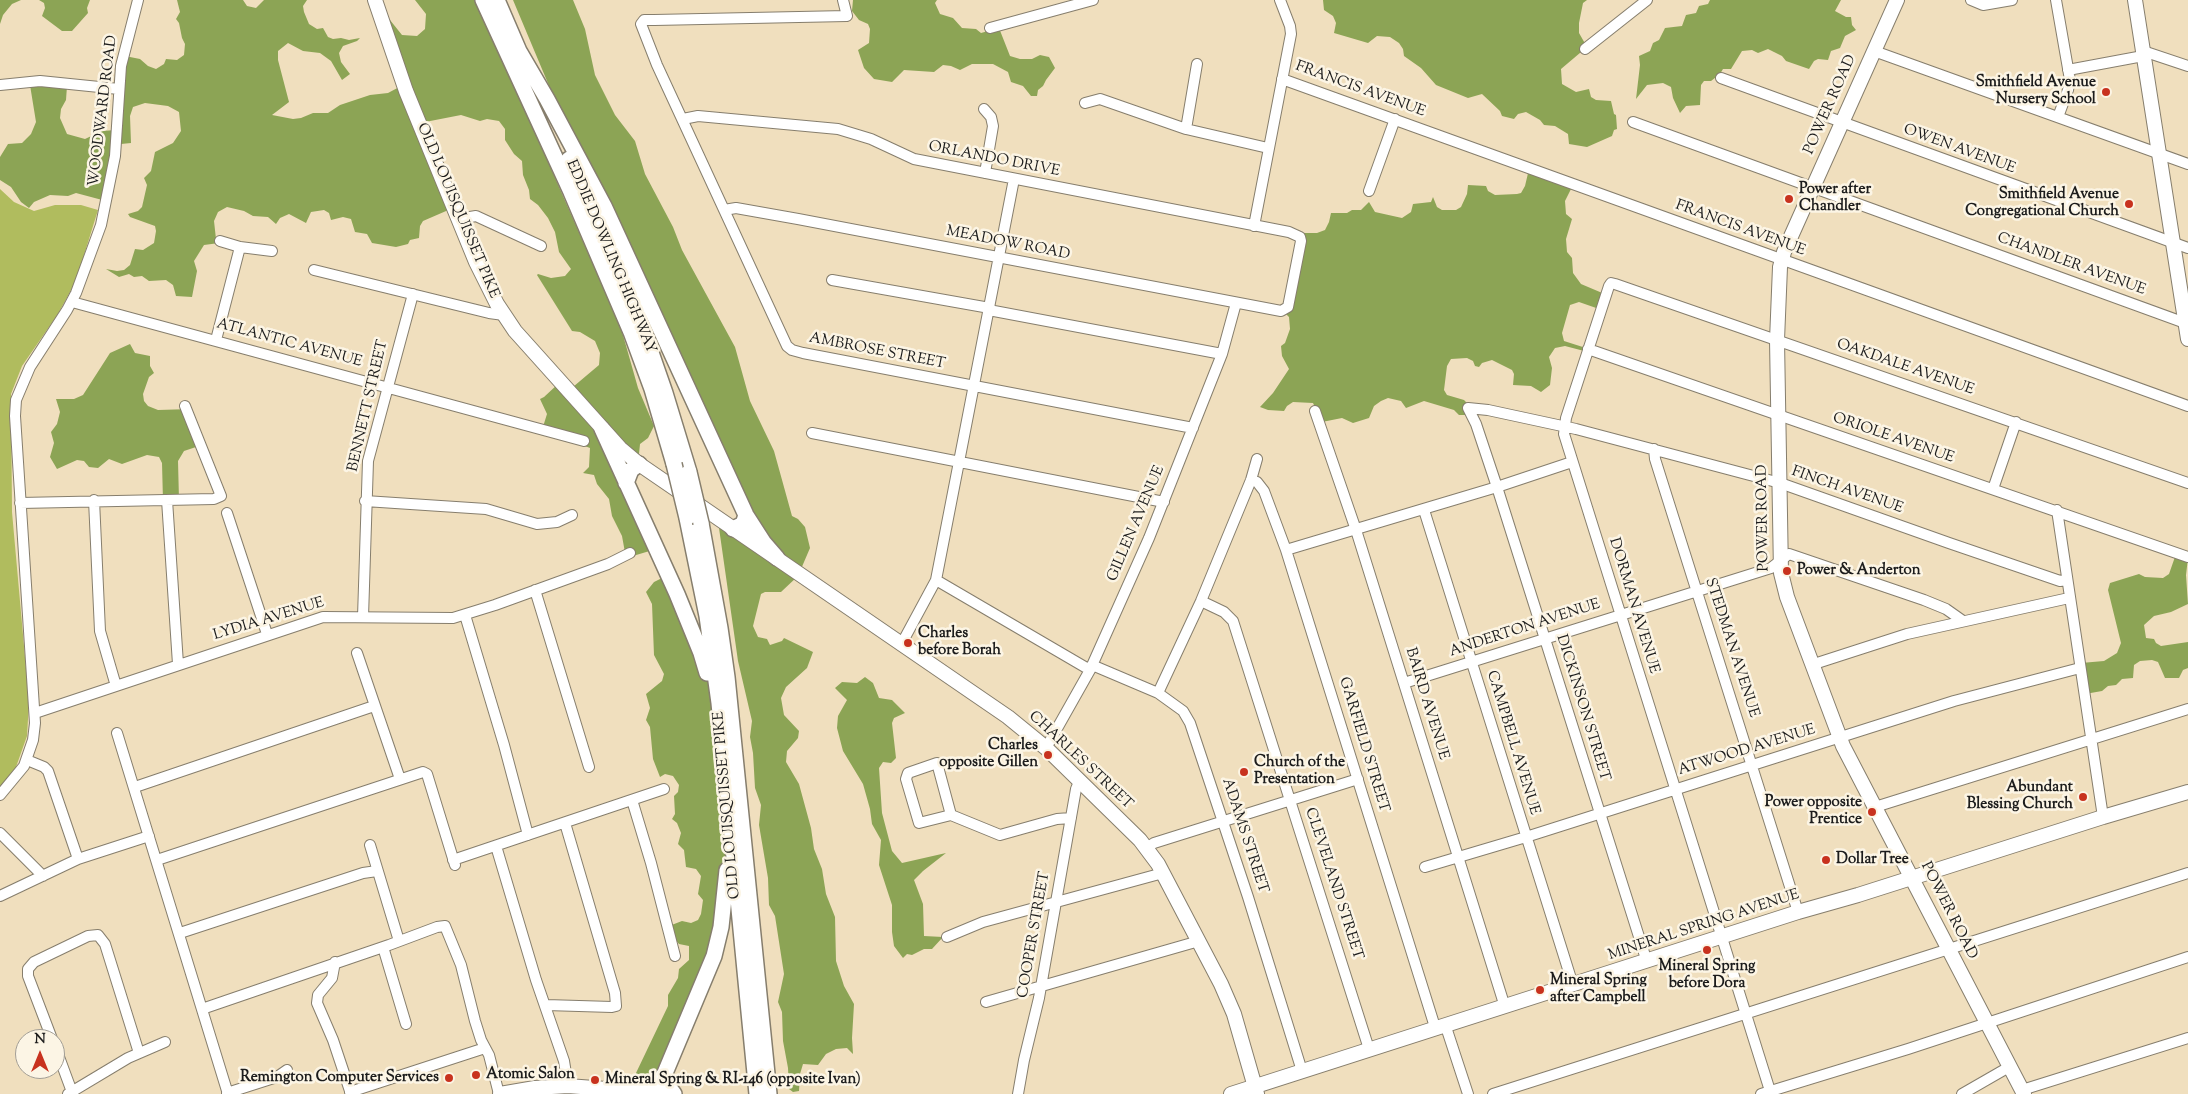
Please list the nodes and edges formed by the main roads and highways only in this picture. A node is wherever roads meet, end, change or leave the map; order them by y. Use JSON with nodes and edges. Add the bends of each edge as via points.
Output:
{"nodes":[{"id":1,"x":376,"y":0,"type":"edge"},
{"id":2,"x":483,"y":0,"type":"edge"},
{"id":3,"x":497,"y":0,"type":"edge"},
{"id":4,"x":1897,"y":0,"type":"edge"},
{"id":5,"x":2135,"y":0,"type":"edge"},
{"id":6,"x":519,"y":50,"type":"junction"},
{"id":7,"x":2187,"y":323,"type":"edge"},
{"id":8,"x":2188,"y":339,"type":"edge"},
{"id":9,"x":602,"y":429,"type":"junction"},
{"id":10,"x":639,"y":464,"type":"junction"},
{"id":11,"x":626,"y":483,"type":"junction"},
{"id":12,"x":689,"y":498,"type":"joint"},
{"id":13,"x":746,"y":515,"type":"junction"},
{"id":14,"x":694,"y":521,"type":"junction"},
{"id":15,"x":734,"y":529,"type":"junction"},
{"id":16,"x":777,"y":558,"type":"junction"},
{"id":17,"x":726,"y":778,"type":"junction"},
{"id":18,"x":2188,"y":792,"type":"edge"},
{"id":19,"x":728,"y":803,"type":"junction"},
{"id":20,"x":1912,"y":878,"type":"junction"},
{"id":21,"x":665,"y":1073,"type":"junction"},
{"id":22,"x":761,"y":1076,"type":"junction"},
{"id":23,"x":1256,"y":1090,"type":"edge"},
{"id":24,"x":601,"y":1091,"type":"edge"},
{"id":25,"x":652,"y":1092,"type":"junction"},
{"id":26,"x":2023,"y":1092,"type":"edge"},
{"id":27,"x":506,"y":1093,"type":"edge"},
{"id":28,"x":673,"y":1094,"type":"edge"},
{"id":29,"x":756,"y":1094,"type":"edge"},
{"id":30,"x":769,"y":1094,"type":"edge"},
{"id":31,"x":1231,"y":1094,"type":"edge"}],
"edges":[{"from":1,"to":9,"type":"main road","name":"OLD LOUISQUISSET PIKE","via":[[406,91],[476,262],[515,331]]},
{"from":2,"to":14,"type":"highway","name":"EDDIE DOWLING HIGHWAY","bridge":true,"via":[[614,292],[652,390]]},
{"from":3,"to":6,"type":"highway","name":"EDDIE DOWLING HIGHWAY"},
{"from":4,"to":20,"type":"main road","name":"POWER ROAD","via":[[1781,260],[1777,340],[1780,561],[1787,597],[1839,738]]},
{"from":5,"to":7,"type":"main road"},
{"from":6,"to":13,"type":"highway","via":[[604,206]]},
{"from":6,"to":14,"type":"highway","name":"EDDIE DOWLING HIGHWAY","bridge":true,"via":[[620,272],[657,368],[689,472]]},
{"from":7,"to":8,"type":"main road"},
{"from":9,"to":10,"type":"main road","name":"OLD LOUISQUISSET PIKE"},
{"from":9,"to":11,"type":"highway"},
{"from":10,"to":11,"type":"highway","via":[[631,470]]},
{"from":10,"to":12,"type":"main road","name":"OLD LOUISQUISSET PIKE"},
{"from":11,"to":17,"type":"highway","via":[[702,653]]},
{"from":12,"to":15,"type":"main road","name":"CHARLES STREET"},
{"from":13,"to":15,"type":"highway","via":[[743,524]]},
{"from":13,"to":16,"type":"highway"},
{"from":14,"to":17,"type":"highway","name":"OLD LOUISQUISSET PIKE"},
{"from":14,"to":22,"type":"highway","name":"OLD LOUISQUISSET PIKE","via":[[720,628],[727,677]]},
{"from":15,"to":16,"type":"main road","name":"CHARLES STREET"},
{"from":16,"to":23,"type":"main road","name":"CHARLES STREET","via":[[982,698],[1046,748],[1146,848],[1163,873],[1230,1003]]},
{"from":17,"to":19,"type":"highway","name":"OLD LOUISQUISSET PIKE"},
{"from":18,"to":20,"type":"main road","name":"MINERAL SPRING AVENUE"},
{"from":19,"to":21,"type":"highway","via":[[728,871],[721,927],[710,968]]},
{"from":19,"to":22,"type":"highway","name":"OLD LOUISQUISSET PIKE"},
{"from":20,"to":23,"type":"main road","name":"MINERAL SPRING AVENUE","via":[[1440,1026],[1302,1071]]},
{"from":20,"to":26,"type":"main road","name":"POWER ROAD"},
{"from":21,"to":25,"type":"highway"},
{"from":21,"to":28,"type":"highway"},
{"from":22,"to":29,"type":"highway","name":"OLD LOUISQUISSET PIKE"},
{"from":22,"to":30,"type":"highway","name":"OLD LOUISQUISSET PIKE"},
{"from":23,"to":31,"type":"main road","name":"MINERAL SPRING AVENUE"},
{"from":24,"to":25,"type":"main road"},
{"from":24,"to":27,"type":"main road","via":[[568,1086]]},
{"from":25,"to":28,"type":"main road"}]}
